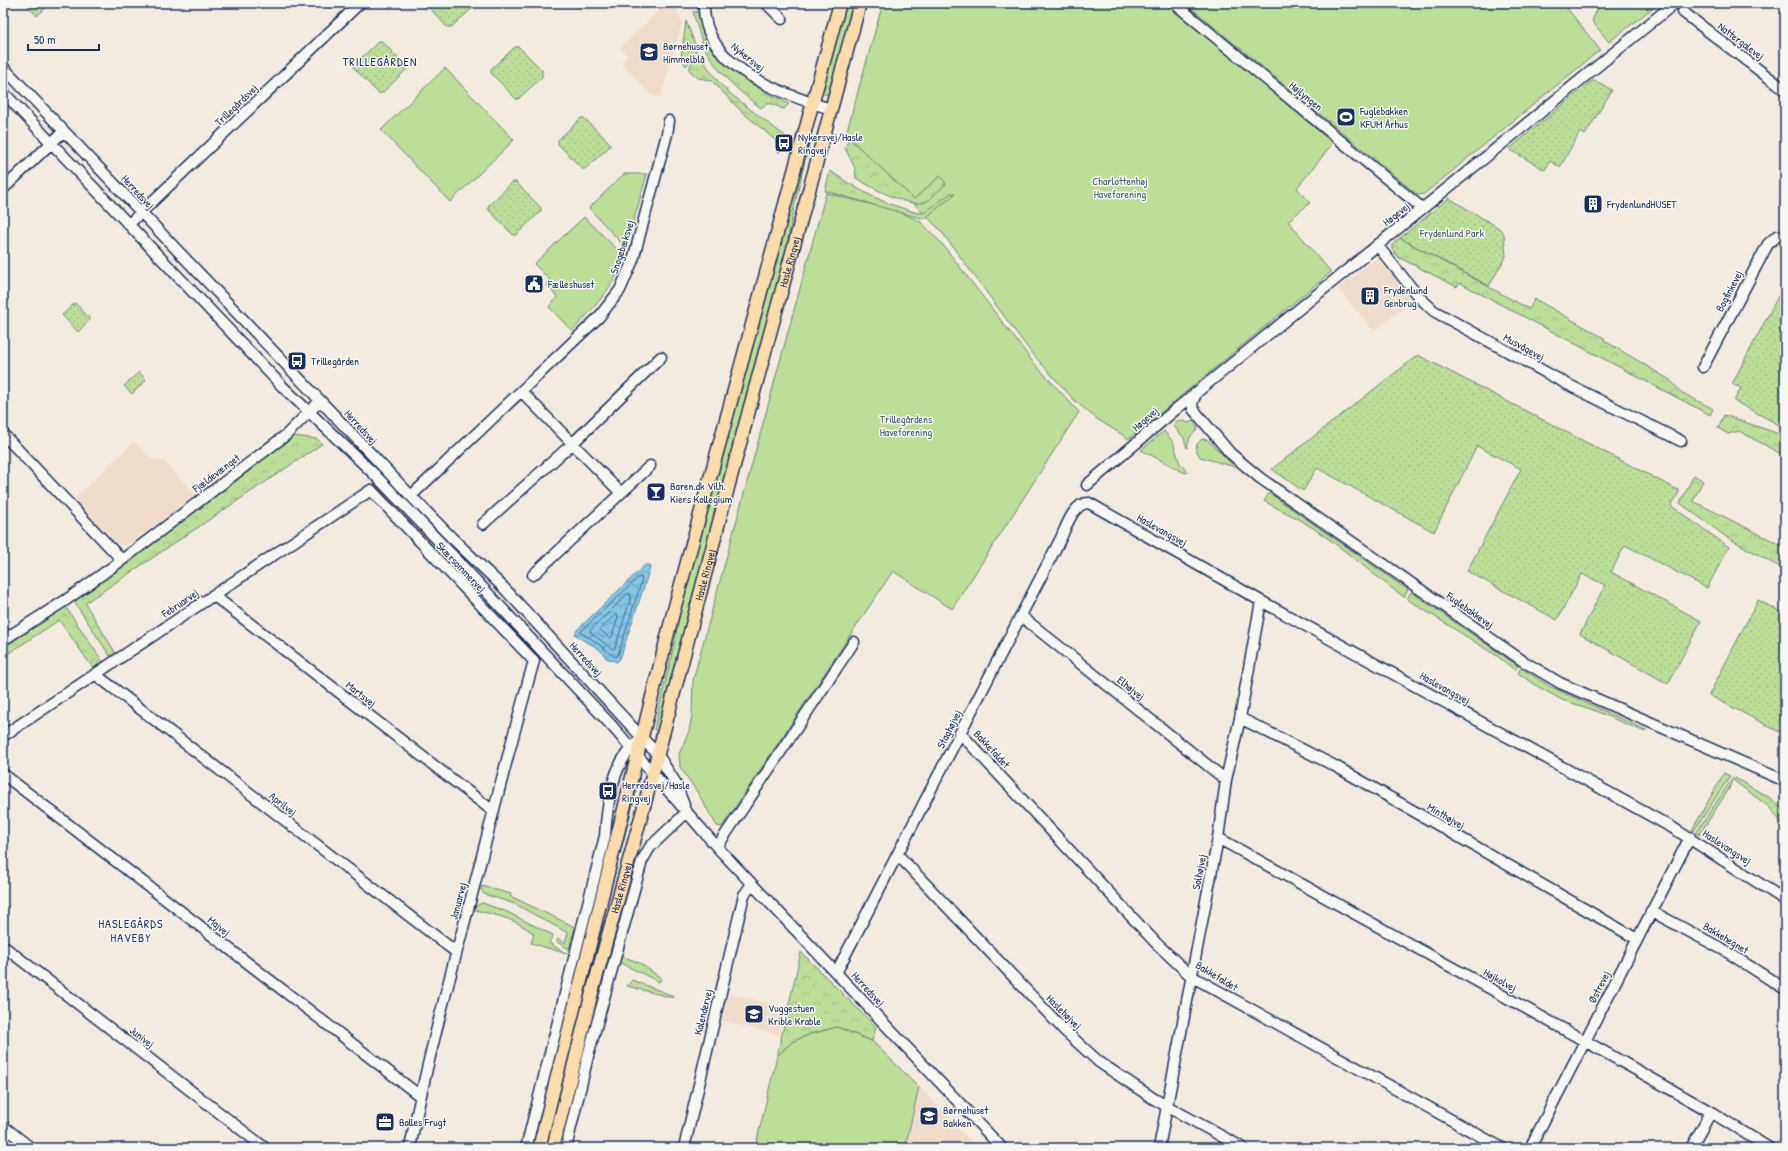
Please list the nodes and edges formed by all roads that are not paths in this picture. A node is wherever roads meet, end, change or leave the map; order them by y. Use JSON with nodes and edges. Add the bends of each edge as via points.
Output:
{"nodes":[{"id":1,"x":360,"y":3,"type":"edge"},
{"id":2,"x":704,"y":3,"type":"edge"},
{"id":3,"x":766,"y":3,"type":"edge"},
{"id":4,"x":840,"y":3,"type":"edge"},
{"id":5,"x":860,"y":3,"type":"edge"},
{"id":6,"x":1175,"y":3,"type":"edge"},
{"id":7,"x":1675,"y":3,"type":"edge"},
{"id":8,"x":1683,"y":12,"type":"dead end"},
{"id":9,"x":782,"y":19,"type":"dead end"},
{"id":10,"x":3,"y":67,"type":"edge"},
{"id":11,"x":1785,"y":90,"type":"edge"},
{"id":12,"x":3,"y":92,"type":"edge"},
{"id":13,"x":812,"y":103,"type":"junction"},
{"id":14,"x":831,"y":109,"type":"junction"},
{"id":15,"x":669,"y":121,"type":"dead end"},
{"id":16,"x":64,"y":131,"type":"junction"},
{"id":17,"x":51,"y":143,"type":"junction"},
{"id":18,"x":3,"y":189,"type":"edge"},
{"id":19,"x":1422,"y":208,"type":"junction"},
{"id":20,"x":141,"y":212,"type":"junction"},
{"id":21,"x":128,"y":224,"type":"junction"},
{"id":22,"x":1785,"y":236,"type":"edge"},
{"id":23,"x":1377,"y":245,"type":"junction"},
{"id":24,"x":661,"y":357,"type":"dead end"},
{"id":25,"x":1702,"y":367,"type":"dead end"},
{"id":26,"x":522,"y":392,"type":"junction"},
{"id":27,"x":1196,"y":394,"type":"junction"},
{"id":28,"x":320,"y":401,"type":"junction"},
{"id":29,"x":309,"y":413,"type":"junction"},
{"id":30,"x":3,"y":434,"type":"edge"},
{"id":31,"x":1681,"y":441,"type":"dead end"},
{"id":32,"x":572,"y":444,"type":"junction"},
{"id":33,"x":650,"y":466,"type":"dead end"},
{"id":34,"x":1087,"y":485,"type":"dead end"},
{"id":35,"x":371,"y":490,"type":"joint"},
{"id":36,"x":621,"y":493,"type":"junction"},
{"id":37,"x":411,"y":496,"type":"junction"},
{"id":38,"x":1088,"y":503,"type":"joint"},
{"id":39,"x":483,"y":524,"type":"dead end"},
{"id":40,"x":122,"y":560,"type":"junction"},
{"id":41,"x":534,"y":575,"type":"dead end"},
{"id":42,"x":213,"y":595,"type":"junction"},
{"id":43,"x":1261,"y":601,"type":"junction"},
{"id":44,"x":1020,"y":616,"type":"junction"},
{"id":45,"x":3,"y":640,"type":"edge"},
{"id":46,"x":854,"y":642,"type":"dead end"},
{"id":47,"x":534,"y":661,"type":"joint"},
{"id":48,"x":95,"y":674,"type":"junction"},
{"id":49,"x":1240,"y":718,"type":"junction"},
{"id":50,"x":960,"y":733,"type":"junction"},
{"id":51,"x":3,"y":736,"type":"edge"},
{"id":52,"x":642,"y":738,"type":"junction"},
{"id":53,"x":634,"y":751,"type":"junction"},
{"id":54,"x":658,"y":755,"type":"junction"},
{"id":55,"x":653,"y":773,"type":"junction"},
{"id":56,"x":3,"y":774,"type":"edge"},
{"id":57,"x":1226,"y":780,"type":"junction"},
{"id":58,"x":1785,"y":781,"type":"edge"},
{"id":59,"x":493,"y":811,"type":"junction"},
{"id":60,"x":687,"y":812,"type":"junction"},
{"id":61,"x":1690,"y":837,"type":"junction"},
{"id":62,"x":1218,"y":838,"type":"junction"},
{"id":63,"x":717,"y":847,"type":"junction"},
{"id":64,"x":898,"y":854,"type":"junction"},
{"id":65,"x":752,"y":884,"type":"junction"},
{"id":66,"x":1785,"y":900,"type":"edge"},
{"id":67,"x":1651,"y":911,"type":"junction"},
{"id":68,"x":1637,"y":939,"type":"junction"},
{"id":69,"x":3,"y":946,"type":"edge"},
{"id":70,"x":456,"y":952,"type":"junction"},
{"id":71,"x":836,"y":973,"type":"junction"},
{"id":72,"x":1191,"y":976,"type":"junction"},
{"id":73,"x":1785,"y":989,"type":"edge"},
{"id":74,"x":1585,"y":1041,"type":"junction"},
{"id":75,"x":420,"y":1096,"type":"junction"},
{"id":76,"x":1167,"y":1106,"type":"junction"},
{"id":77,"x":1710,"y":1112,"type":"junction"},
{"id":78,"x":3,"y":1126,"type":"edge"},
{"id":79,"x":31,"y":1148,"type":"edge"},
{"id":80,"x":265,"y":1148,"type":"edge"},
{"id":81,"x":410,"y":1148,"type":"edge"},
{"id":82,"x":526,"y":1148,"type":"edge"},
{"id":83,"x":539,"y":1148,"type":"edge"},
{"id":84,"x":554,"y":1148,"type":"edge"},
{"id":85,"x":566,"y":1148,"type":"edge"},
{"id":86,"x":684,"y":1148,"type":"edge"},
{"id":87,"x":1002,"y":1148,"type":"edge"},
{"id":88,"x":1159,"y":1148,"type":"edge"},
{"id":89,"x":1243,"y":1148,"type":"edge"},
{"id":90,"x":1502,"y":1148,"type":"edge"},
{"id":91,"x":1530,"y":1148,"type":"edge"},
{"id":92,"x":1691,"y":1148,"type":"edge"},
{"id":93,"x":1768,"y":1148,"type":"edge"}],
"edges":[{"from":1,"to":20,"type":"street","name":"Trillegårdsvej"},
{"from":2,"to":13,"type":"street","name":"Nykersvej","via":[[704,15],[710,34],[733,63],[768,86]]},
{"from":3,"to":9,"type":"street"},
{"from":4,"to":13,"type":"main road","name":"Hasle Ringvej"},
{"from":5,"to":14,"type":"main road","name":"Hasle Ringvej"},
{"from":6,"to":19,"type":"street","name":"Højlyngen"},
{"from":7,"to":19,"type":"street","name":"Høgevej"},
{"from":8,"to":11,"type":"street","name":"Nattergalevej"},
{"from":10,"to":16,"type":"street","name":"Herredsvej"},
{"from":12,"to":17,"type":"street","name":"Herredsvej"},
{"from":13,"to":14,"type":"street","name":"Nykersvej"},
{"from":13,"to":52,"type":"main road","name":"Hasle Ringvej","via":[[672,617]]},
{"from":14,"to":54,"type":"main road","name":"Hasle Ringvej"},
{"from":15,"to":26,"type":"street","name":"Snogebæksvej","via":[[633,260],[620,290],[598,317]]},
{"from":16,"to":17,"type":"street"},
{"from":16,"to":20,"type":"street","name":"Herredsvej"},
{"from":17,"to":18,"type":"street"},
{"from":17,"to":21,"type":"street","name":"Herredsvej"},
{"from":19,"to":23,"type":"street","name":"Høgevej"},
{"from":20,"to":21,"type":"street","name":"Trillegårdsvej"},
{"from":20,"to":28,"type":"street","name":"Herredsvej"},
{"from":21,"to":29,"type":"street","name":"Herredsvej"},
{"from":22,"to":25,"type":"street","name":"Bogfinkevej","via":[[1777,236],[1768,244]]},
{"from":23,"to":27,"type":"street","name":"Høgevej"},
{"from":23,"to":31,"type":"street","name":"Musvågevej","via":[[1418,296],[1434,311],[1565,383]]},
{"from":24,"to":32,"type":"street"},
{"from":26,"to":32,"type":"street"},
{"from":26,"to":37,"type":"street","name":"Snogebæksvej"},
{"from":27,"to":34,"type":"street","name":"Høgevej"},
{"from":27,"to":58,"type":"street","name":"Fuglebakkevej","via":[[1192,403],[1193,409],[1218,440],[1250,470],[1523,660],[1560,684]]},
{"from":28,"to":29,"type":"street","name":"Fjældevænget"},
{"from":28,"to":37,"type":"street","name":"Herredsvej"},
{"from":29,"to":40,"type":"street","name":"Fjældevænget","via":[[286,435]]},
{"from":29,"to":53,"type":"street","name":"Herredsvej","via":[[384,484]]},
{"from":30,"to":40,"type":"street"},
{"from":32,"to":36,"type":"street"},
{"from":32,"to":39,"type":"street"},
{"from":33,"to":36,"type":"street"},
{"from":35,"to":42,"type":"street","name":"Februarvej"},
{"from":35,"to":47,"type":"street","name":"Skærsommervej"},
{"from":36,"to":41,"type":"street"},
{"from":37,"to":52,"type":"street","name":"Herredsvej","via":[[503,587]]},
{"from":38,"to":43,"type":"street","name":"Haslevangsvej"},
{"from":38,"to":44,"type":"street","name":"Staghøjvej","via":[[1082,503],[1078,507]]},
{"from":40,"to":45,"type":"street","name":"Fjældevænget"},
{"from":42,"to":48,"type":"street","name":"Februarvej"},
{"from":42,"to":59,"type":"street","name":"Martsvej"},
{"from":43,"to":49,"type":"street","name":"Solhøjvej"},
{"from":43,"to":61,"type":"street","name":"Haslevangsvej"},
{"from":44,"to":50,"type":"street","name":"Staghøjvej"},
{"from":44,"to":57,"type":"street","name":"Elhøjvej"},
{"from":46,"to":63,"type":"street"},
{"from":47,"to":59,"type":"street","name":"Januarvej"},
{"from":48,"to":51,"type":"street","name":"Februarvej"},
{"from":48,"to":70,"type":"street","name":"Aprilvej"},
{"from":49,"to":57,"type":"street","name":"Solhøjvej"},
{"from":49,"to":68,"type":"street","name":"Minthøjvej","via":[[1335,766]]},
{"from":50,"to":64,"type":"street","name":"Staghøjvej"},
{"from":50,"to":72,"type":"street","name":"Bakkefaldet","via":[[1157,944]]},
{"from":52,"to":53,"type":"main road","name":"Hasle Ringvej"},
{"from":52,"to":54,"type":"street","name":"Herredsvej"},
{"from":53,"to":55,"type":"street","name":"Herredsvej"},
{"from":53,"to":82,"type":"street","name":"Hasle Ringvej","via":[[626,752],[618,767],[607,812],[605,836]]},
{"from":53,"to":83,"type":"main road","name":"Hasle Ringvej"},
{"from":54,"to":55,"type":"main road","name":"Hasle Ringvej"},
{"from":54,"to":60,"type":"street","name":"Herredsvej","via":[[675,782]]},
{"from":55,"to":60,"type":"street","name":"Herredsvej"},
{"from":55,"to":84,"type":"main road","name":"Hasle Ringvej","via":[[588,1006]]},
{"from":56,"to":75,"type":"street","name":"Majvej"},
{"from":57,"to":62,"type":"street","name":"Solhøjvej"},
{"from":59,"to":70,"type":"street","name":"Januarvej"},
{"from":60,"to":63,"type":"street","name":"Herredsvej"},
{"from":60,"to":85,"type":"street","name":"Hasle Ringvej","via":[[650,847],[642,861]]},
{"from":61,"to":66,"type":"street","name":"Haslevangsvej"},
{"from":61,"to":67,"type":"street","name":"Østrevej"},
{"from":62,"to":72,"type":"street","name":"Solhøjvej"},
{"from":62,"to":74,"type":"street","name":"Højkolvej"},
{"from":63,"to":65,"type":"street","name":"Herredsvej"},
{"from":64,"to":71,"type":"street","name":"Staghøjvej"},
{"from":64,"to":76,"type":"street","name":"Haslehøjvej","via":[[1065,1031],[1100,1062]]},
{"from":65,"to":71,"type":"street","name":"Herredsvej"},
{"from":65,"to":86,"type":"street","name":"Kalendervej","via":[[744,895]]},
{"from":67,"to":68,"type":"street","name":"Østrevej"},
{"from":67,"to":73,"type":"street","name":"Bakkehegnet","via":[[1724,950]]},
{"from":68,"to":74,"type":"street","name":"Østrevej"},
{"from":69,"to":80,"type":"street","name":"Junivej"},
{"from":70,"to":75,"type":"street","name":"Januarvej"},
{"from":71,"to":87,"type":"street","name":"Herredsvej"},
{"from":72,"to":76,"type":"street","name":"Solhøjvej"},
{"from":72,"to":90,"type":"street","name":"Bakkefaldet"},
{"from":74,"to":77,"type":"street","name":"Højkolvej"},
{"from":74,"to":91,"type":"street","name":"Østrevej"},
{"from":75,"to":81,"type":"street","name":"Januarvej"},
{"from":76,"to":88,"type":"street","name":"Solhøjvej"},
{"from":76,"to":89,"type":"street","name":"Haslehøjvej"},
{"from":77,"to":92,"type":"street"},
{"from":77,"to":93,"type":"street","name":"Højkolvej"},
{"from":78,"to":79,"type":"street"}]}
